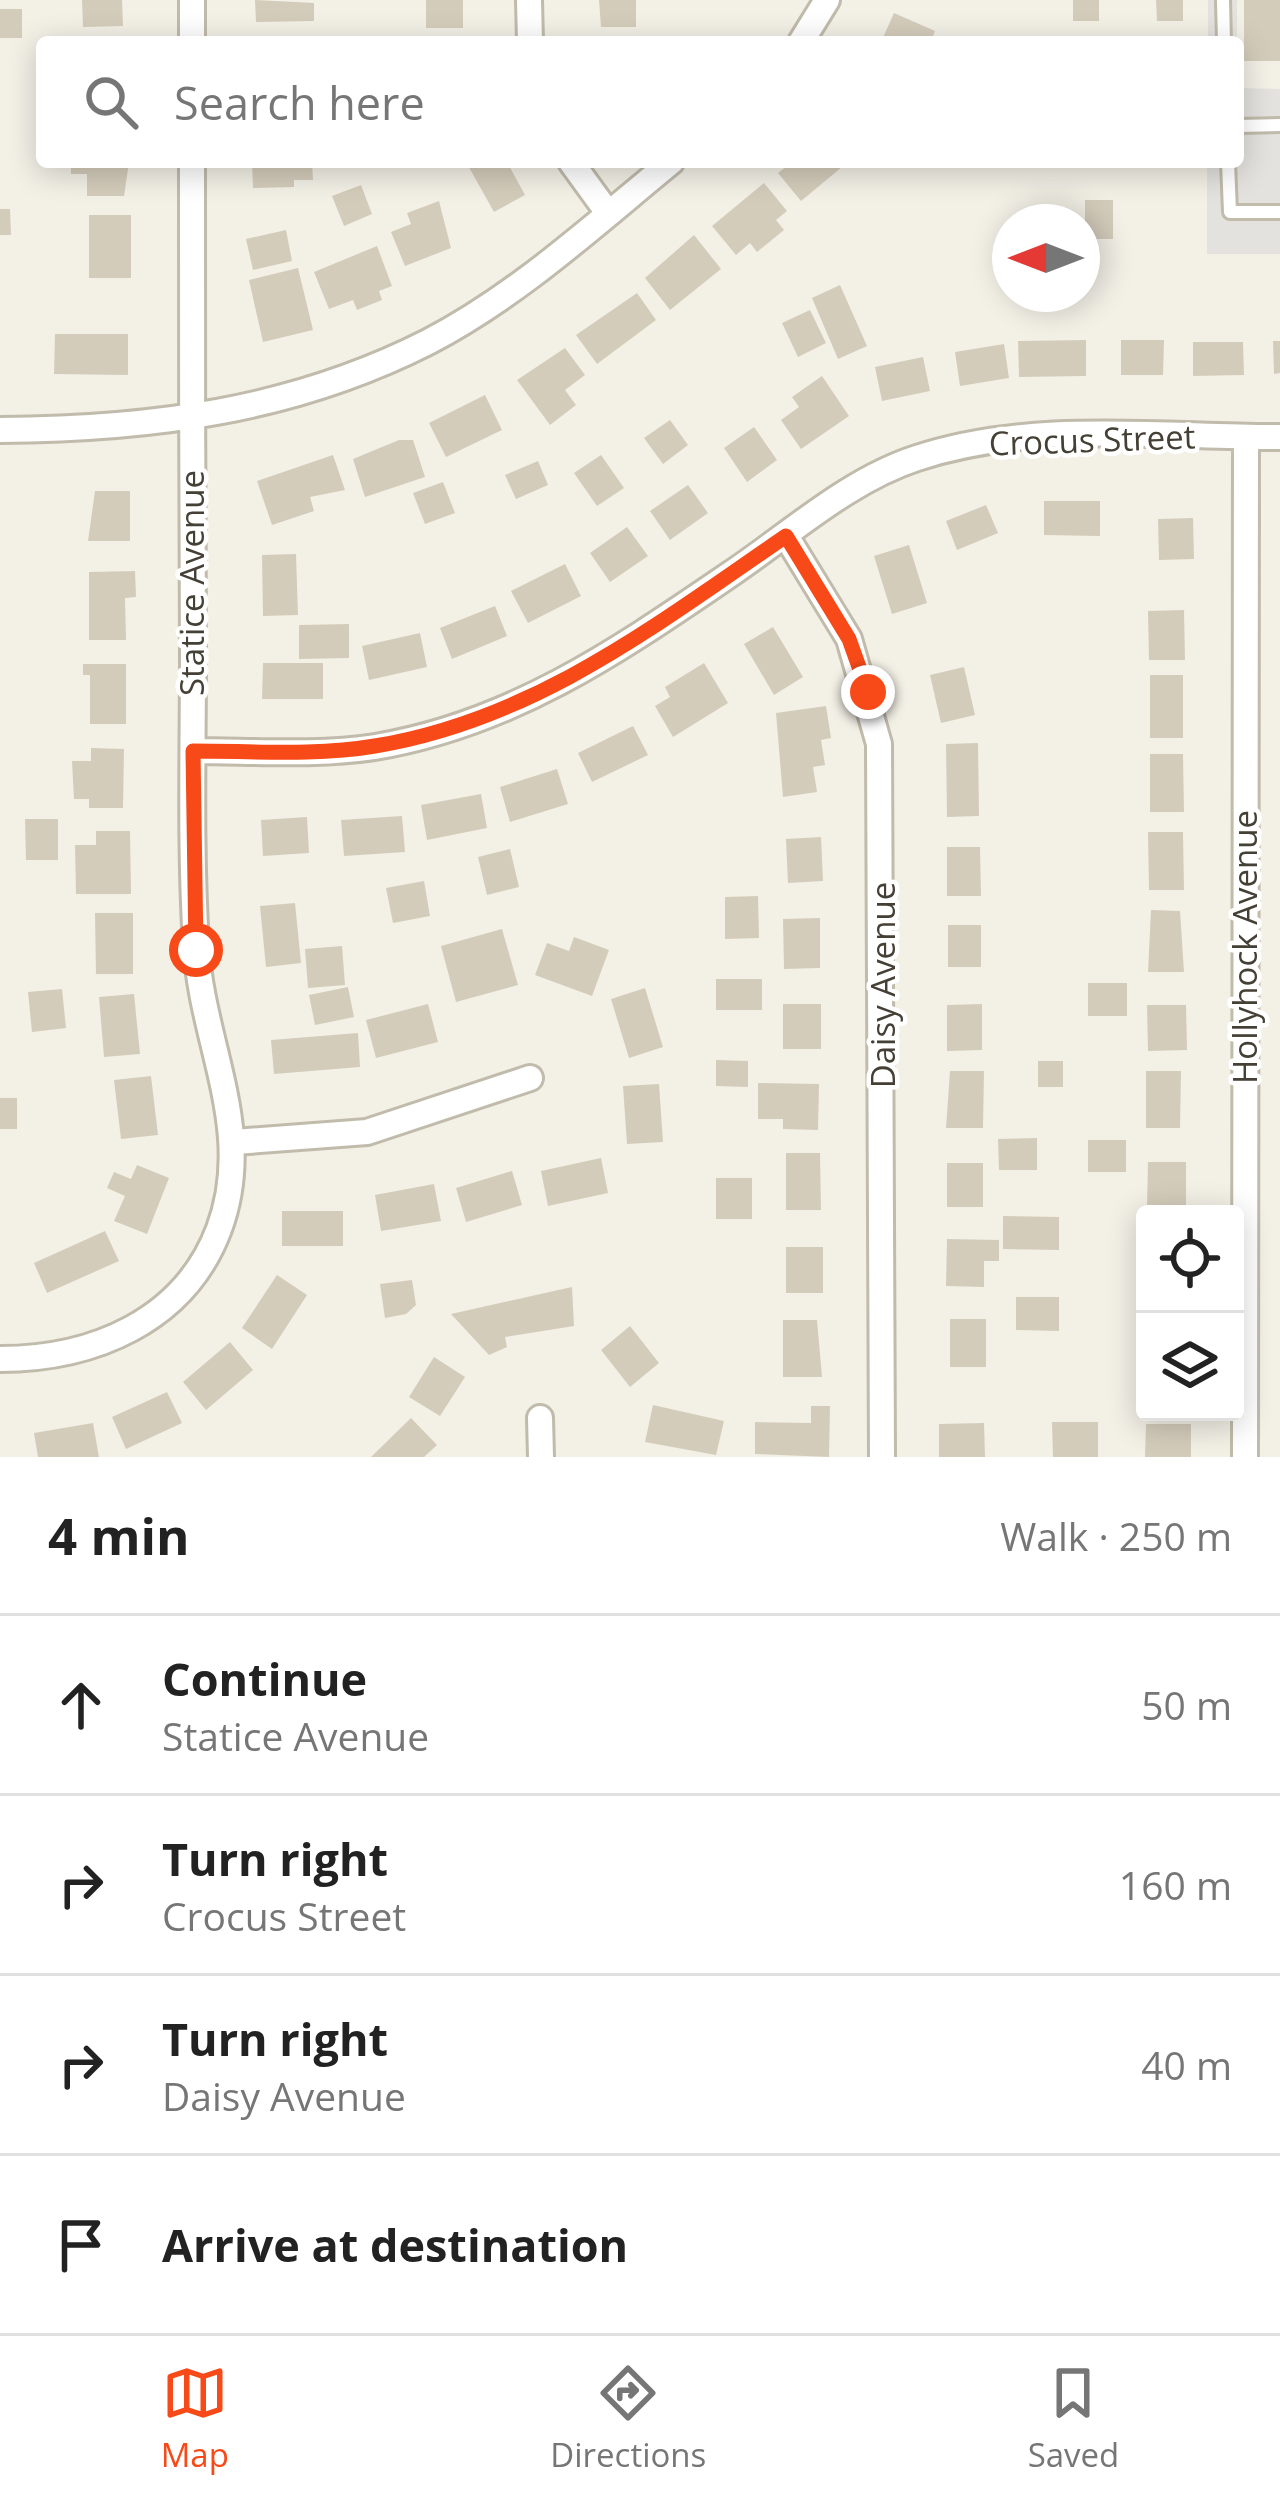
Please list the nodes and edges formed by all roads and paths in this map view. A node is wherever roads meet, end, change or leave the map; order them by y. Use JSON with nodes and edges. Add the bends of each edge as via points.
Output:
{"nodes":[{"id":1,"x":192,"y":0,"type":"edge"},
{"id":2,"x":529,"y":0,"type":"edge"},
{"id":3,"x":827,"y":0,"type":"edge"},
{"id":4,"x":1223,"y":0,"type":"edge"},
{"id":5,"x":192,"y":36,"type":"edge"},
{"id":6,"x":530,"y":36,"type":"edge"},
{"id":7,"x":806,"y":36,"type":"edge"},
{"id":8,"x":1224,"y":36,"type":"edge"},
{"id":9,"x":1280,"y":125,"type":"edge"},
{"id":10,"x":1244,"y":126,"type":"edge"},
{"id":11,"x":192,"y":168,"type":"edge"},
{"id":12,"x":576,"y":168,"type":"edge"},
{"id":13,"x":664,"y":168,"type":"edge"},
{"id":14,"x":1228,"y":168,"type":"edge"},
{"id":15,"x":1280,"y":212,"type":"edge"},
{"id":16,"x":608,"y":213,"type":"junction"},
{"id":17,"x":192,"y":420,"type":"junction"},
{"id":18,"x":0,"y":430,"type":"edge"},
{"id":19,"x":1246,"y":437,"type":"junction"},
{"id":20,"x":1280,"y":437,"type":"edge"},
{"id":21,"x":786,"y":536,"type":"junction"},
{"id":22,"x":193,"y":751,"type":"junction"},
{"id":23,"x":530,"y":1078,"type":"dead end"},
{"id":24,"x":235,"y":1142,"type":"junction"},
{"id":25,"x":0,"y":1359,"type":"edge"},
{"id":26,"x":540,"y":1418,"type":"dead end"},
{"id":27,"x":542,"y":1457,"type":"edge"},
{"id":28,"x":882,"y":1457,"type":"edge"},
{"id":29,"x":1244,"y":1457,"type":"edge"}],
"edges":[{"from":1,"to":5,"type":"street"},
{"from":2,"to":6,"type":"street"},
{"from":3,"to":7,"type":"street"},
{"from":4,"to":8,"type":"lane"},
{"from":9,"to":10,"type":"lane"},
{"from":11,"to":17,"type":"street","name":"Statice Avenue"},
{"from":12,"to":16,"type":"street"},
{"from":13,"to":16,"type":"street"},
{"from":14,"to":15,"type":"lane","via":[[1230,212]]},
{"from":16,"to":17,"type":"street","via":[[524,281],[430,341],[272,403]]},
{"from":17,"to":18,"type":"street"},
{"from":17,"to":22,"type":"street","name":"Statice Avenue"},
{"from":19,"to":20,"type":"street","name":"Crocus Street"},
{"from":19,"to":21,"type":"street","name":"Crocus Street","via":[[978,442],[914,459]]},
{"from":19,"to":29,"type":"street","name":"Hollyhock Avenue"},
{"from":21,"to":22,"type":"street","name":"Crocus Street","via":[[591,669],[455,729],[371,747]]},
{"from":21,"to":28,"type":"street","name":"Daisy Avenue","via":[[849,639],[879,744]]},
{"from":22,"to":24,"type":"street","name":"Statice Avenue","via":[[196,950]]},
{"from":23,"to":24,"type":"street","via":[[367,1132]]},
{"from":24,"to":25,"type":"street","name":"Statice Avenue","via":[[218,1233],[171,1300],[88,1350]]},
{"from":26,"to":27,"type":"street"}]}
